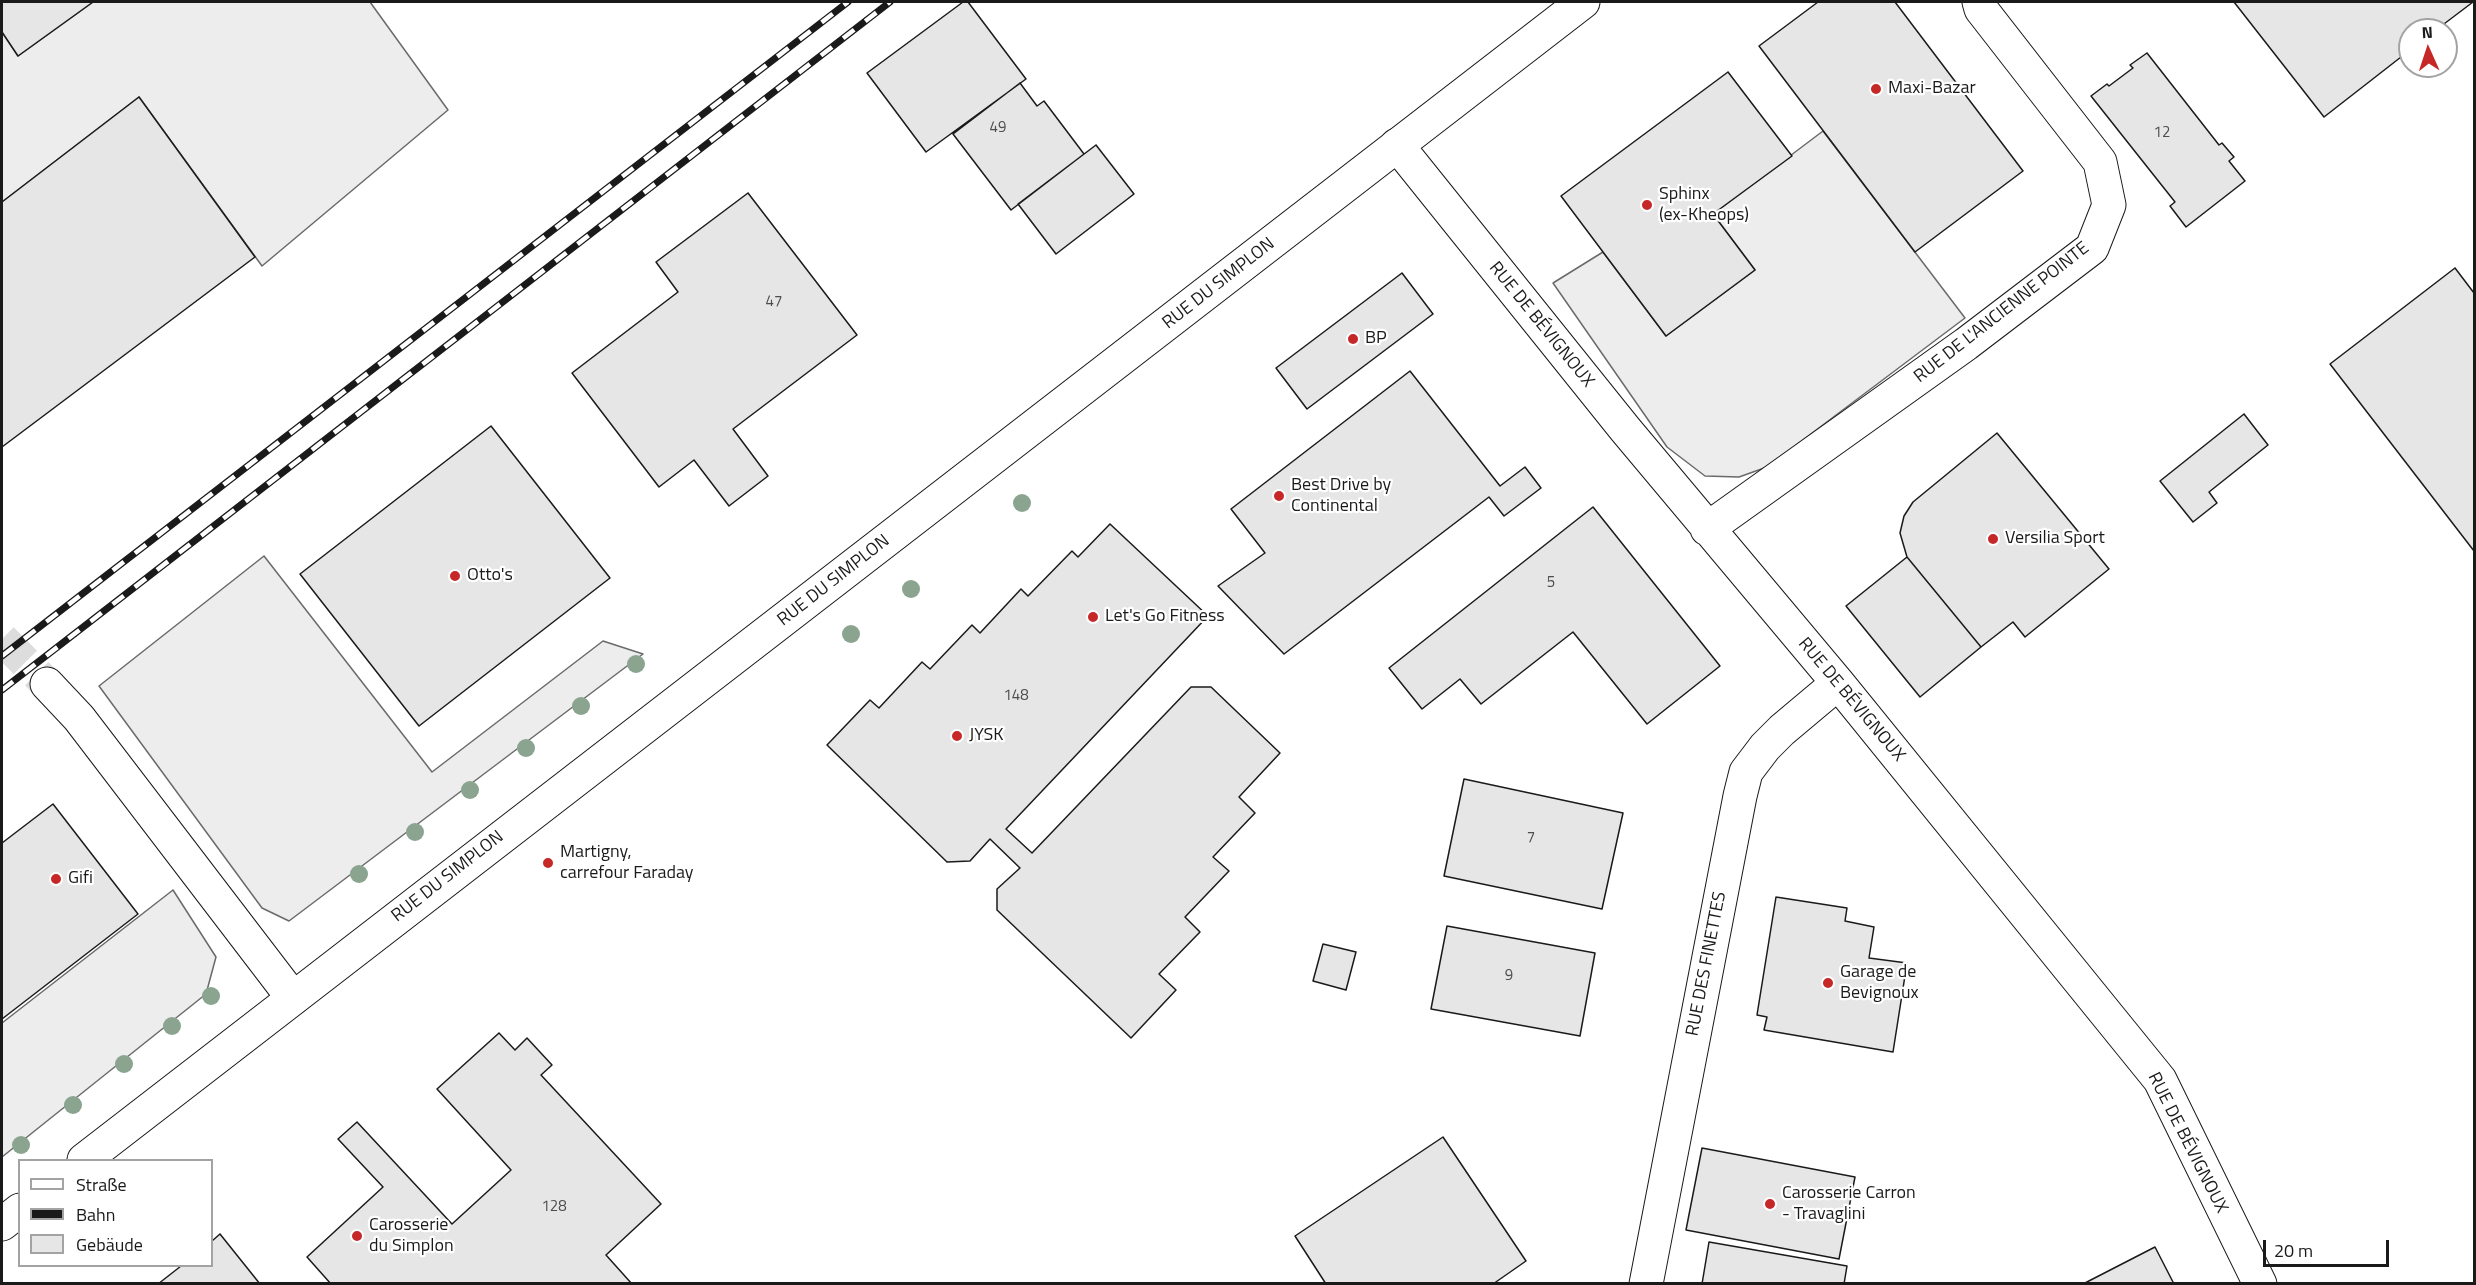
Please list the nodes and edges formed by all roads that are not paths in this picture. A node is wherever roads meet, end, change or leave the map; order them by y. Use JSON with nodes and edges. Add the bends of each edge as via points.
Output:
{"nodes":[{"id":1,"x":1583,"y":2,"type":"edge"},
{"id":2,"x":1979,"y":2,"type":"edge"},
{"id":3,"x":1397,"y":145,"type":"junction"},
{"id":4,"x":1707,"y":529,"type":"junction"},
{"id":5,"x":1838,"y":683,"type":"junction"},
{"id":6,"x":47,"y":684,"type":"tunnel mouth"},
{"id":7,"x":293,"y":998,"type":"junction"},
{"id":8,"x":87,"y":1159,"type":"edge"},
{"id":9,"x":18,"y":1212,"type":"edge"},
{"id":10,"x":2,"y":1224,"type":"edge"},
{"id":11,"x":1646,"y":1284,"type":"edge"},
{"id":12,"x":2260,"y":1284,"type":"edge"}],
"edges":[{"from":1,"to":3,"type":"street","name":"RUE DU SIMPLON"},
{"from":2,"to":4,"type":"street","name":"RUE DE L'ANCIENNE POINTE","via":[[2100,162],[2109,205],[2092,248],[1966,344]]},
{"from":3,"to":4,"type":"street","name":"RUE DE BÉVIGNOUX"},
{"from":3,"to":7,"type":"street","name":"RUE DU SIMPLON"},
{"from":4,"to":5,"type":"street","name":"RUE DE BÉVIGNOUX"},
{"from":5,"to":11,"type":"street","name":"RUE DES FINETTES","via":[[1782,730],[1746,772]]},
{"from":5,"to":12,"type":"street","name":"RUE DE BÉVIGNOUX","via":[[2160,1080]]},
{"from":6,"to":7,"type":"street","via":[[79,718]]},
{"from":7,"to":8,"type":"street","name":"RUE DU SIMPLON"},
{"from":9,"to":10,"type":"street"}]}
